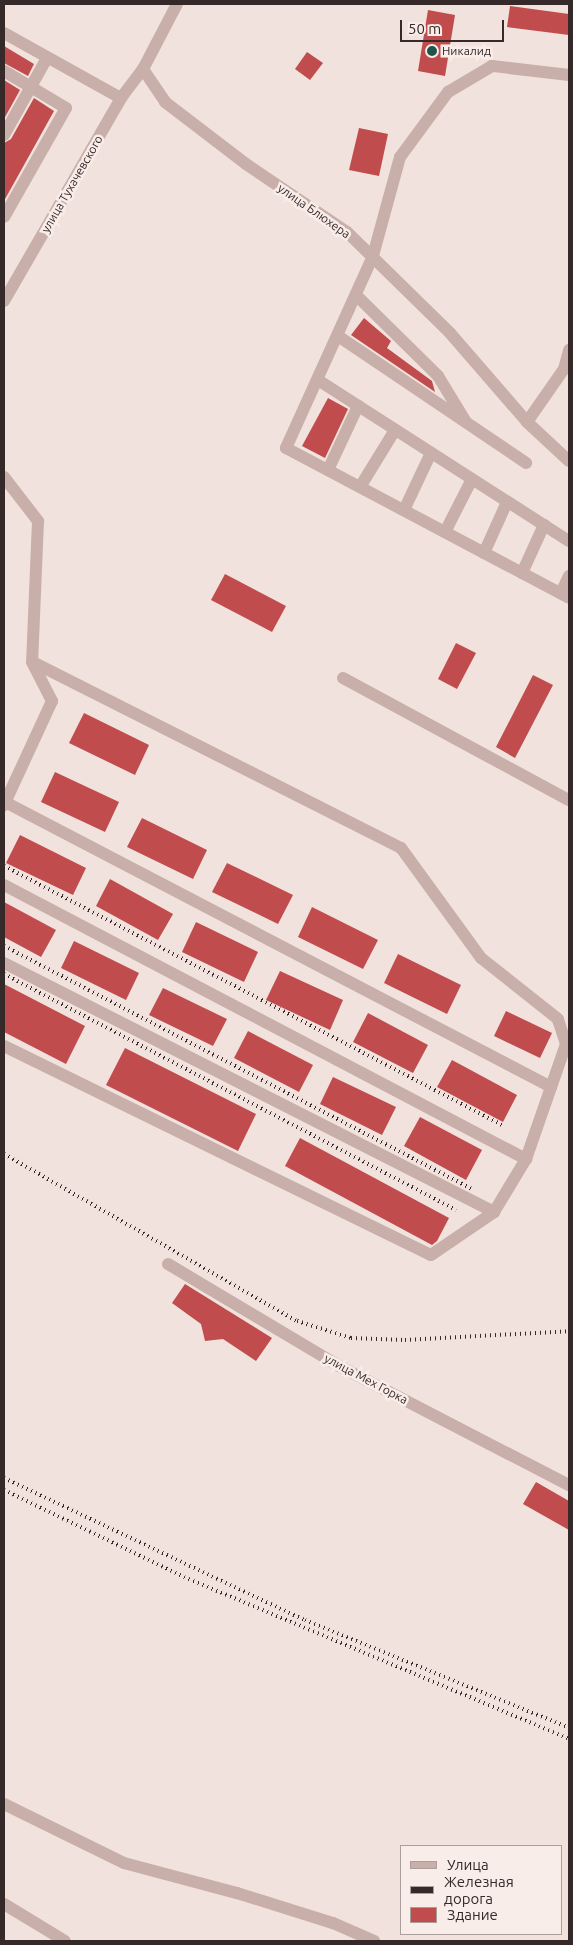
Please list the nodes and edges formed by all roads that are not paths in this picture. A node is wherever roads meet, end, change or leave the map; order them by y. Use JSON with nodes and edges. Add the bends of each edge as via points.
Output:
{"nodes":[{"id":1,"x":177,"y":4,"type":"edge"},
{"id":2,"x":4,"y":33,"type":"edge"},
{"id":3,"x":47,"y":58,"type":"junction"},
{"id":4,"x":142,"y":70,"type":"junction"},
{"id":5,"x":4,"y":71,"type":"edge"},
{"id":6,"x":569,"y":75,"type":"edge"},
{"id":7,"x":30,"y":86,"type":"junction"},
{"id":8,"x":122,"y":98,"type":"junction"},
{"id":9,"x":4,"y":135,"type":"edge"},
{"id":10,"x":4,"y":217,"type":"edge"},
{"id":11,"x":373,"y":256,"type":"junction"},
{"id":12,"x":357,"y":296,"type":"junction"},
{"id":13,"x":4,"y":301,"type":"edge"},
{"id":14,"x":338,"y":336,"type":"junction"},
{"id":15,"x":569,"y":350,"type":"edge"},
{"id":16,"x":566,"y":370,"type":"edge"},
{"id":17,"x":318,"y":380,"type":"junction"},
{"id":18,"x":358,"y":406,"type":"junction"},
{"id":19,"x":527,"y":422,"type":"junction"},
{"id":20,"x":466,"y":423,"type":"junction"},
{"id":21,"x":395,"y":430,"type":"junction"},
{"id":22,"x":431,"y":453,"type":"junction"},
{"id":23,"x":569,"y":461,"type":"edge"},
{"id":24,"x":526,"y":463,"type":"dead end"},
{"id":25,"x":328,"y":470,"type":"junction"},
{"id":26,"x":4,"y":477,"type":"edge"},
{"id":27,"x":472,"y":479,"type":"junction"},
{"id":28,"x":360,"y":487,"type":"junction"},
{"id":29,"x":507,"y":502,"type":"junction"},
{"id":30,"x":404,"y":510,"type":"junction"},
{"id":31,"x":544,"y":525,"type":"junction"},
{"id":32,"x":445,"y":532,"type":"junction"},
{"id":33,"x":569,"y":541,"type":"edge"},
{"id":34,"x":484,"y":553,"type":"junction"},
{"id":35,"x":522,"y":573,"type":"junction"},
{"id":36,"x":569,"y":576,"type":"edge"},
{"id":37,"x":565,"y":596,"type":"edge"},
{"id":38,"x":32,"y":662,"type":"junction"},
{"id":39,"x":343,"y":678,"type":"dead end"},
{"id":40,"x":569,"y":800,"type":"edge"},
{"id":41,"x":4,"y":804,"type":"edge"},
{"id":42,"x":4,"y":885,"type":"edge"},
{"id":43,"x":4,"y":963,"type":"edge"},
{"id":44,"x":4,"y":1046,"type":"edge"},
{"id":45,"x":551,"y":1087,"type":"junction"},
{"id":46,"x":526,"y":1159,"type":"junction"},
{"id":47,"x":494,"y":1212,"type":"junction"},
{"id":48,"x":168,"y":1264,"type":"dead end"},
{"id":49,"x":569,"y":1485,"type":"edge"},
{"id":50,"x":4,"y":1804,"type":"edge"},
{"id":51,"x":4,"y":1904,"type":"edge"},
{"id":52,"x":65,"y":1941,"type":"edge"},
{"id":53,"x":374,"y":1941,"type":"edge"}],
"edges":[{"from":1,"to":4,"type":"street"},
{"from":2,"to":3,"type":"street"},
{"from":3,"to":7,"type":"street"},
{"from":3,"to":8,"type":"street"},
{"from":4,"to":8,"type":"street","name":"улица Тухачевского"},
{"from":4,"to":11,"type":"street","name":"улица Блюхера","via":[[175,112],[348,232]]},
{"from":5,"to":7,"type":"street"},
{"from":6,"to":11,"type":"street","via":[[492,66],[448,92],[400,157]]},
{"from":7,"to":9,"type":"street"},
{"from":7,"to":10,"type":"street","via":[[66,108]]},
{"from":8,"to":13,"type":"street","name":"улица Тухачевского"},
{"from":11,"to":12,"type":"street"},
{"from":11,"to":19,"type":"street","name":"улица Блюхера","via":[[450,334]]},
{"from":12,"to":14,"type":"street"},
{"from":12,"to":20,"type":"street","via":[[438,376]]},
{"from":14,"to":17,"type":"street"},
{"from":14,"to":20,"type":"street"},
{"from":15,"to":16,"type":"street"},
{"from":16,"to":19,"type":"street"},
{"from":17,"to":18,"type":"street"},
{"from":17,"to":25,"type":"street","via":[[286,448]]},
{"from":18,"to":21,"type":"street"},
{"from":18,"to":25,"type":"street"},
{"from":19,"to":23,"type":"street","name":"улица Блюхера"},
{"from":20,"to":24,"type":"street"},
{"from":21,"to":22,"type":"street"},
{"from":21,"to":28,"type":"street"},
{"from":22,"to":27,"type":"street"},
{"from":22,"to":30,"type":"street"},
{"from":25,"to":28,"type":"street"},
{"from":26,"to":38,"type":"street","via":[[38,521]]},
{"from":27,"to":29,"type":"street"},
{"from":27,"to":32,"type":"street"},
{"from":28,"to":30,"type":"street"},
{"from":29,"to":31,"type":"street"},
{"from":29,"to":34,"type":"street"},
{"from":30,"to":32,"type":"street"},
{"from":31,"to":33,"type":"street"},
{"from":31,"to":35,"type":"street"},
{"from":32,"to":34,"type":"street"},
{"from":34,"to":35,"type":"street"},
{"from":35,"to":37,"type":"street"},
{"from":36,"to":37,"type":"street"},
{"from":38,"to":41,"type":"street","via":[[52,701]]},
{"from":38,"to":45,"type":"street","via":[[401,848],[481,958],[558,1019],[566,1044]]},
{"from":39,"to":40,"type":"street"},
{"from":41,"to":45,"type":"street"},
{"from":42,"to":46,"type":"street"},
{"from":43,"to":47,"type":"street"},
{"from":44,"to":47,"type":"street","via":[[431,1255]]},
{"from":45,"to":46,"type":"street"},
{"from":46,"to":47,"type":"street"},
{"from":48,"to":49,"type":"street","name":"улица Мех Горка","via":[[339,1366]]},
{"from":50,"to":53,"type":"street","via":[[124,1863],[237,1893],[333,1923]]},
{"from":51,"to":52,"type":"street"}]}
